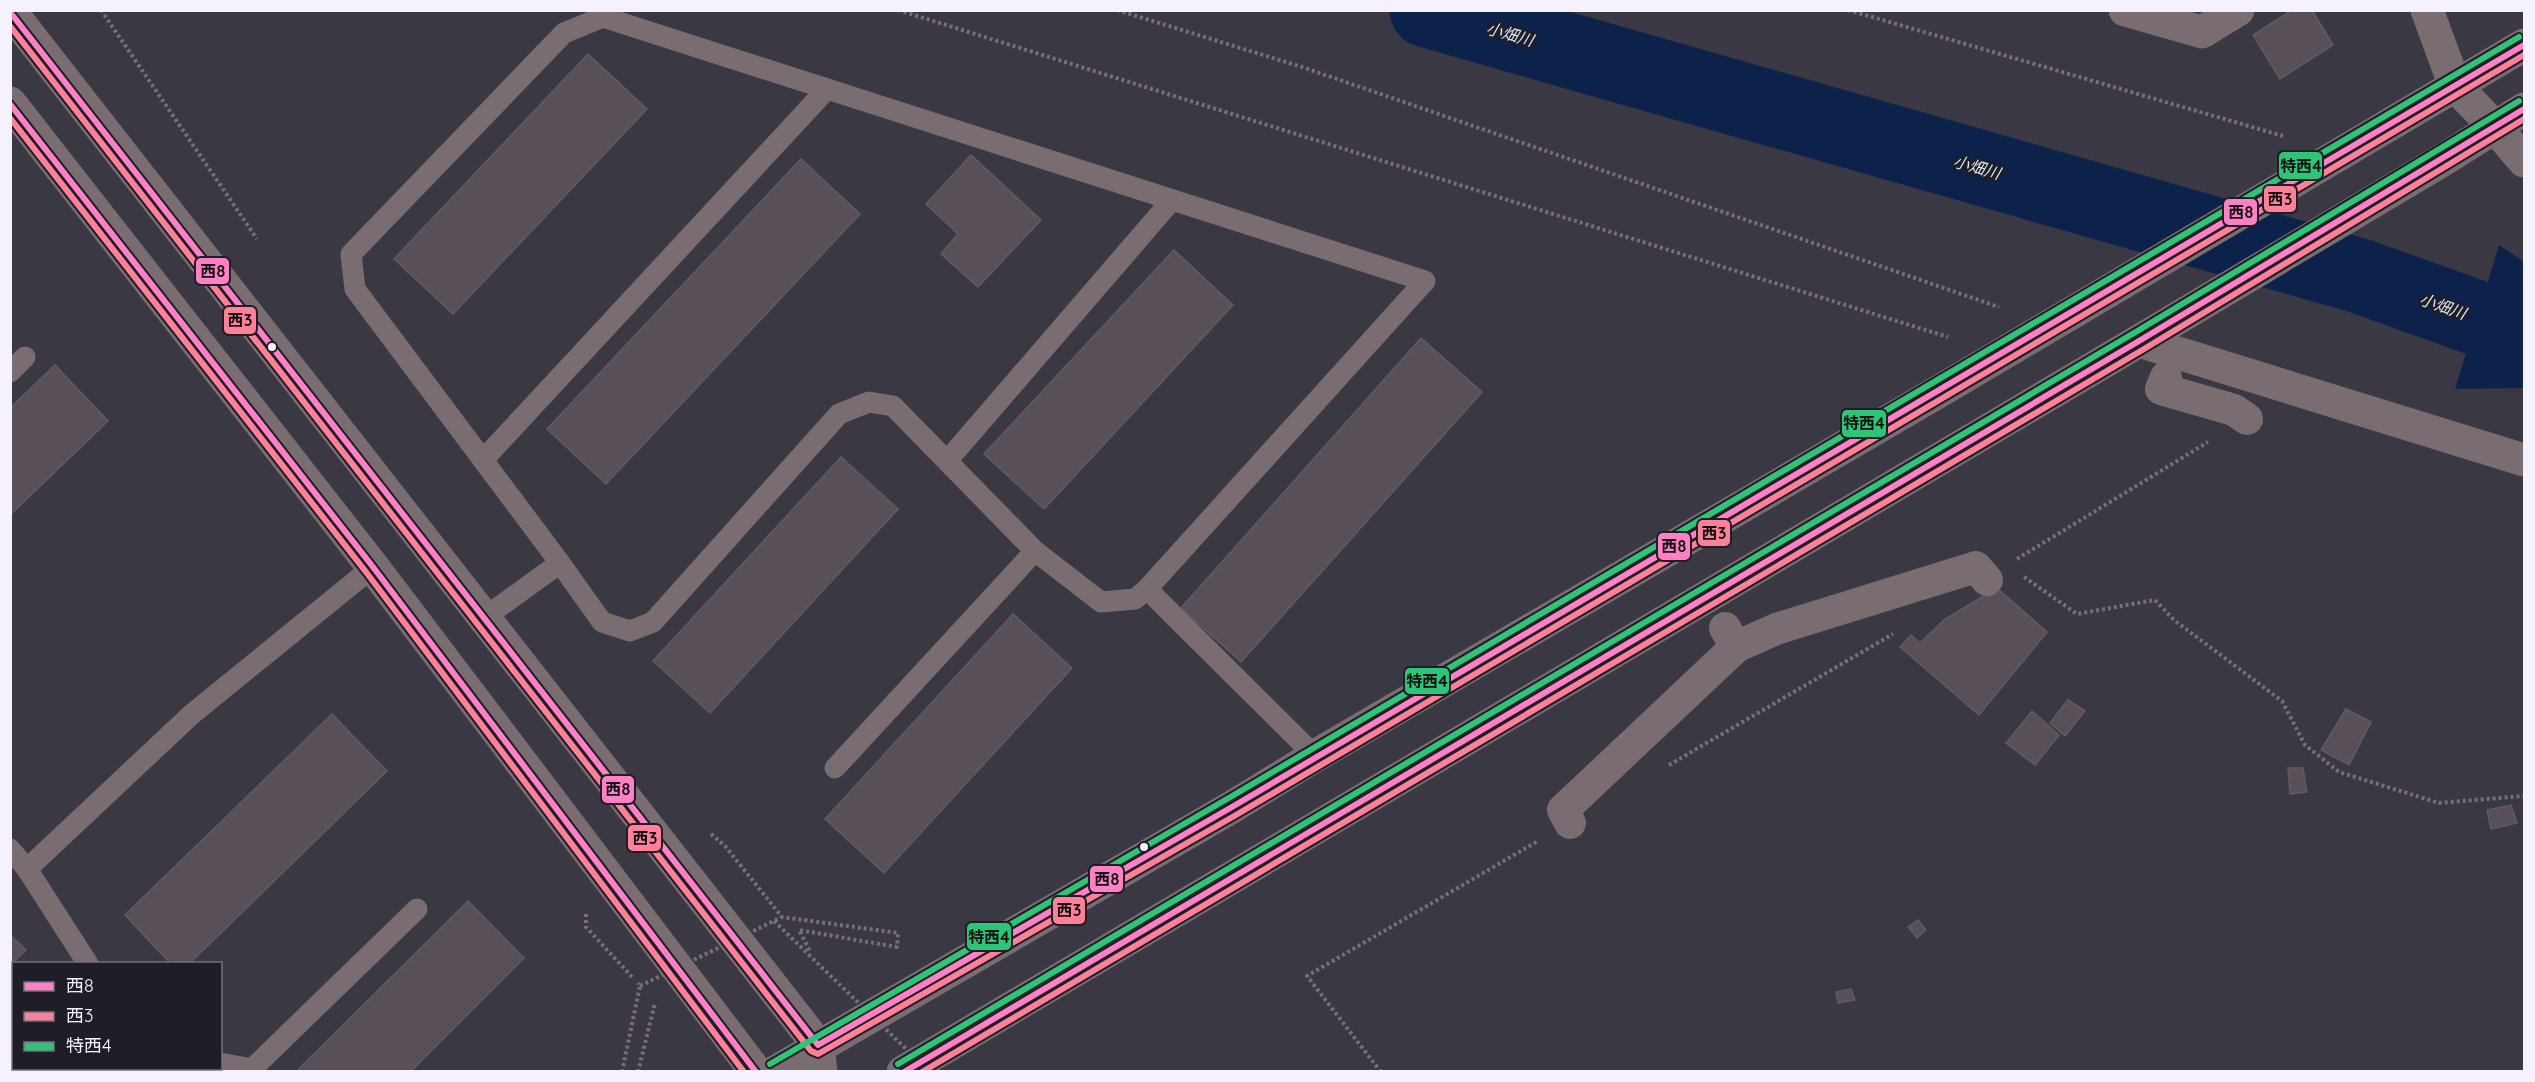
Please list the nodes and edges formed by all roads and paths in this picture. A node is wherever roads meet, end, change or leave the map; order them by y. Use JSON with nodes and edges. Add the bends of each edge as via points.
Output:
{"nodes":[{"id":1,"x":101,"y":10,"type":"edge"},
{"id":2,"x":898,"y":10,"type":"edge"},
{"id":3,"x":1117,"y":10,"type":"edge"},
{"id":4,"x":1848,"y":10,"type":"edge"},
{"id":5,"x":2125,"y":10,"type":"edge"},
{"id":6,"x":2238,"y":10,"type":"edge"},
{"id":7,"x":2427,"y":10,"type":"edge"},
{"id":8,"x":10,"y":11,"type":"edge"},
{"id":9,"x":2524,"y":45,"type":"edge"},
{"id":10,"x":2455,"y":86,"type":"junction"},
{"id":11,"x":827,"y":89,"type":"junction"},
{"id":12,"x":10,"y":103,"type":"edge"},
{"id":13,"x":2524,"y":109,"type":"edge"},
{"id":14,"x":2495,"y":127,"type":"junction"},
{"id":15,"x":2283,"y":136,"type":"dead end"},
{"id":16,"x":2524,"y":161,"type":"edge"},
{"id":17,"x":1172,"y":200,"type":"junction"},
{"id":18,"x":257,"y":239,"type":"dead end"},
{"id":19,"x":1999,"y":307,"type":"dead end"},
{"id":20,"x":1948,"y":337,"type":"dead end"},
{"id":21,"x":2139,"y":341,"type":"junction"},
{"id":22,"x":2166,"y":377,"type":"dead end"},
{"id":23,"x":2247,"y":419,"type":"joint"},
{"id":24,"x":2524,"y":459,"type":"edge"},
{"id":25,"x":483,"y":460,"type":"junction"},
{"id":26,"x":947,"y":461,"type":"junction"},
{"id":27,"x":1035,"y":550,"type":"junction"},
{"id":28,"x":560,"y":563,"type":"junction"},
{"id":29,"x":373,"y":567,"type":"junction"},
{"id":30,"x":1997,"y":572,"type":"junction"},
{"id":31,"x":1147,"y":589,"type":"junction"},
{"id":32,"x":484,"y":617,"type":"junction"},
{"id":33,"x":1899,"y":631,"type":"dead end"},
{"id":34,"x":1315,"y":756,"type":"junction"},
{"id":35,"x":835,"y":768,"type":"dead end"},
{"id":36,"x":1663,"y":769,"type":"dead end"},
{"id":37,"x":2524,"y":796,"type":"edge"},
{"id":38,"x":1570,"y":823,"type":"joint"},
{"id":39,"x":711,"y":834,"type":"dead end"},
{"id":40,"x":10,"y":849,"type":"edge"},
{"id":41,"x":27,"y":869,"type":"junction"},
{"id":42,"x":417,"y":909,"type":"dead end"},
{"id":43,"x":586,"y":910,"type":"dead end"},
{"id":44,"x":783,"y":917,"type":"junction"},
{"id":45,"x":774,"y":921,"type":"junction"},
{"id":46,"x":811,"y":953,"type":"dead end"},
{"id":47,"x":87,"y":962,"type":"edge"},
{"id":48,"x":640,"y":986,"type":"junction"},
{"id":49,"x":660,"y":995,"type":"dead end"},
{"id":50,"x":820,"y":1058,"type":"edge"},
{"id":51,"x":222,"y":1063,"type":"edge"},
{"id":52,"x":622,"y":1071,"type":"edge"},
{"id":53,"x":638,"y":1071,"type":"edge"},
{"id":54,"x":756,"y":1071,"type":"edge"},
{"id":55,"x":775,"y":1071,"type":"edge"},
{"id":56,"x":903,"y":1071,"type":"edge"},
{"id":57,"x":930,"y":1071,"type":"edge"},
{"id":58,"x":1381,"y":1071,"type":"edge"}],
"edges":[{"from":1,"to":18,"type":"path"},
{"from":2,"to":20,"type":"path"},
{"from":3,"to":19,"type":"path","via":[[1302,67]]},
{"from":4,"to":15,"type":"path"},
{"from":5,"to":6,"type":"street","via":[[2202,32]]},
{"from":7,"to":10,"type":"street"},
{"from":8,"to":32,"type":"street"},
{"from":9,"to":10,"type":"street"},
{"from":10,"to":14,"type":"street"},
{"from":10,"to":34,"type":"street"},
{"from":11,"to":17,"type":"lane"},
{"from":11,"to":25,"type":"lane"},
{"from":11,"to":25,"type":"lane","via":[[603,17],[564,33],[351,254],[355,289]]},
{"from":12,"to":29,"type":"street"},
{"from":13,"to":14,"type":"street"},
{"from":14,"to":16,"type":"street"},
{"from":14,"to":21,"type":"street"},
{"from":17,"to":26,"type":"lane"},
{"from":17,"to":31,"type":"lane","via":[[1425,281]]},
{"from":21,"to":24,"type":"street"},
{"from":21,"to":56,"type":"street"},
{"from":22,"to":23,"type":"street","via":[[2161,389],[2234,410]]},
{"from":23,"to":30,"type":"path"},
{"from":25,"to":28,"type":"lane"},
{"from":26,"to":27,"type":"lane"},
{"from":26,"to":28,"type":"lane","via":[[893,406],[869,402],[839,414],[652,622],[630,631],[602,622]]},
{"from":27,"to":31,"type":"lane","via":[[1101,602],[1134,599]]},
{"from":27,"to":35,"type":"lane"},
{"from":28,"to":32,"type":"lane"},
{"from":29,"to":41,"type":"lane","via":[[192,714]]},
{"from":29,"to":54,"type":"street"},
{"from":30,"to":37,"type":"path","via":[[2077,614],[2155,600],[2174,620],[2282,701],[2305,745],[2339,772],[2439,803]]},
{"from":30,"to":38,"type":"street","via":[[1976,567],[1776,629],[1731,637],[1563,810]]},
{"from":31,"to":34,"type":"lane"},
{"from":32,"to":50,"type":"street"},
{"from":33,"to":36,"type":"path"},
{"from":34,"to":50,"type":"street"},
{"from":38,"to":58,"type":"path","via":[[1307,976]]},
{"from":39,"to":44,"type":"path"},
{"from":40,"to":41,"type":"lane"},
{"from":41,"to":47,"type":"lane"},
{"from":42,"to":51,"type":"lane","via":[[252,1069]]},
{"from":43,"to":48,"type":"path","via":[[586,927]]},
{"from":44,"to":45,"type":"path","bridge":true},
{"from":44,"to":46,"type":"path","via":[[898,933],[897,946],[799,930]]},
{"from":45,"to":48,"type":"path","bridge":true},
{"from":45,"to":57,"type":"path","bridge":true},
{"from":48,"to":52,"type":"path"},
{"from":49,"to":53,"type":"path","via":[[652,1007]]},
{"from":50,"to":55,"type":"street"}]}
